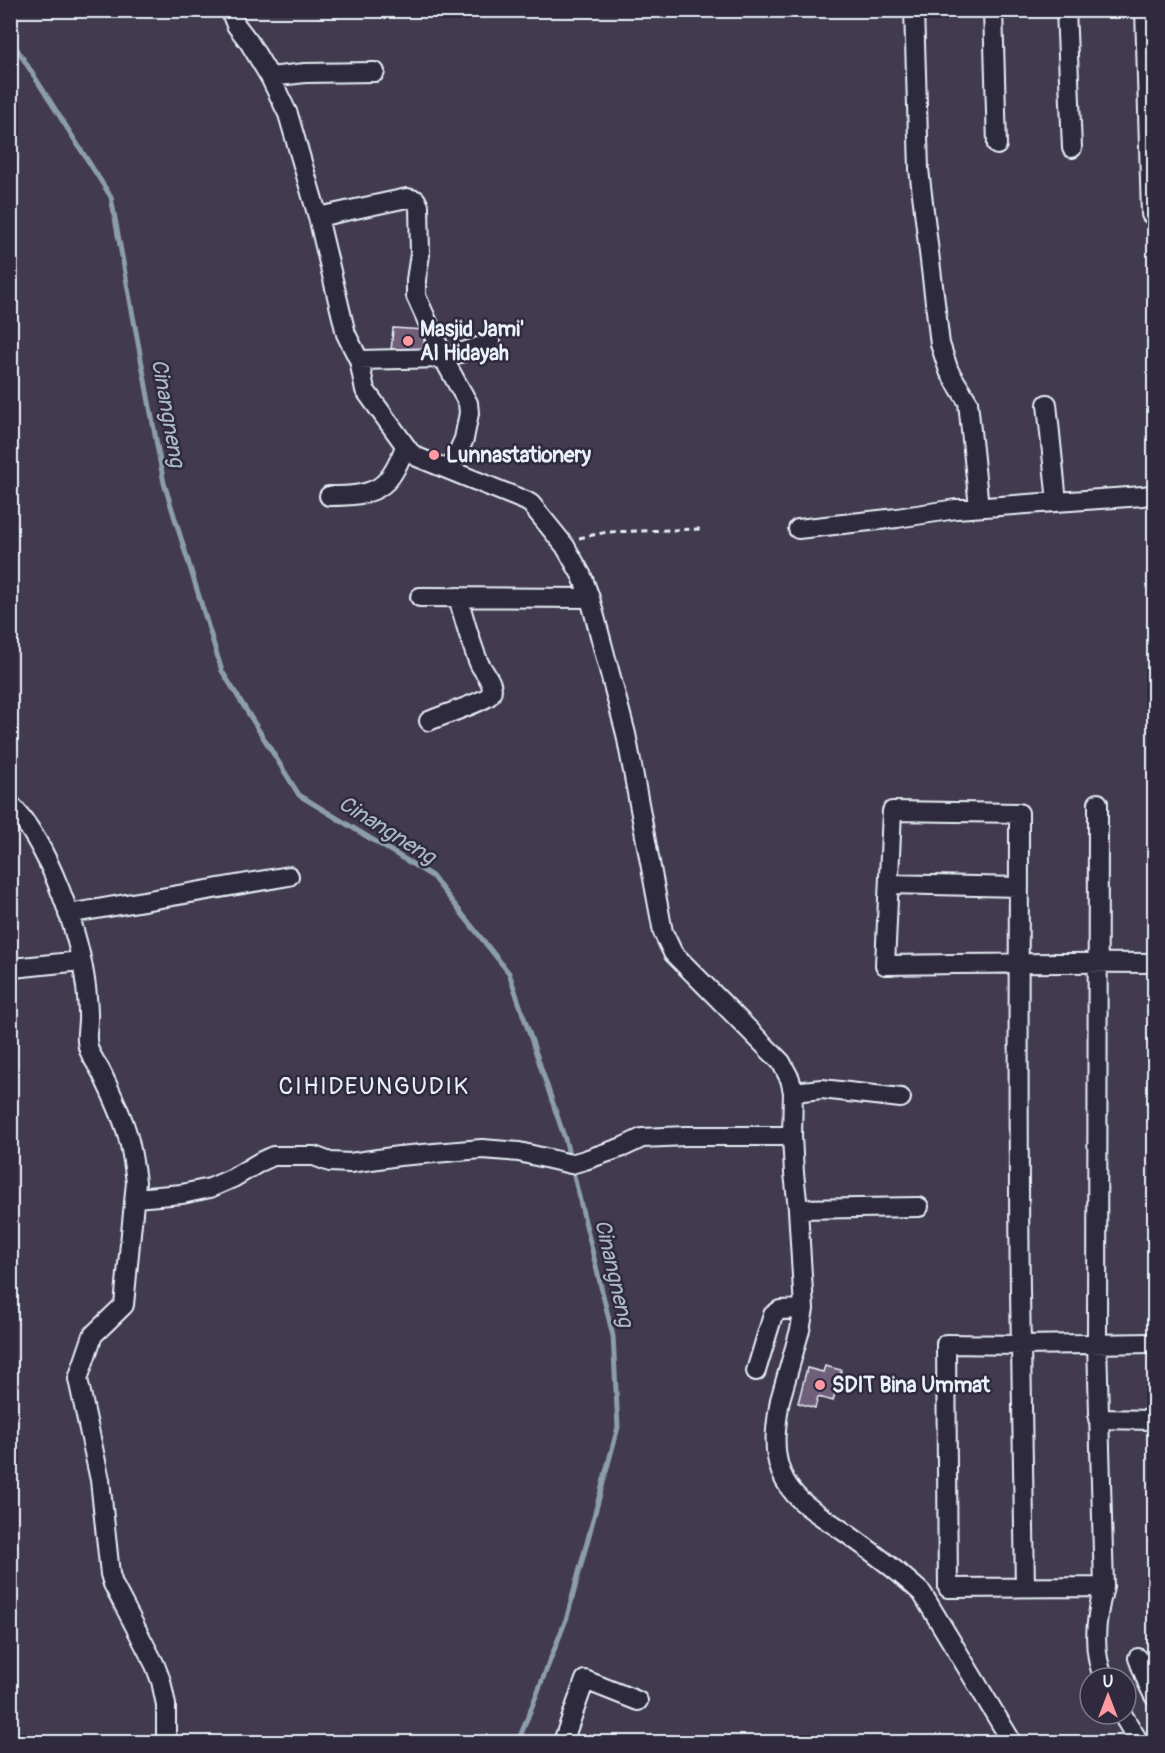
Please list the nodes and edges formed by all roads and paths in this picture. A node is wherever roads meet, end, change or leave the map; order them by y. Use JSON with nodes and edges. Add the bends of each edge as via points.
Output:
{"nodes":[{"id":1,"x":230,"y":10,"type":"edge"},
{"id":2,"x":914,"y":10,"type":"edge"},
{"id":3,"x":993,"y":10,"type":"edge"},
{"id":4,"x":1066,"y":10,"type":"edge"},
{"id":5,"x":1145,"y":10,"type":"edge"},
{"id":6,"x":1150,"y":63,"type":"edge"},
{"id":7,"x":375,"y":72,"type":"dead end"},
{"id":8,"x":270,"y":77,"type":"junction"},
{"id":9,"x":1152,"y":137,"type":"edge"},
{"id":10,"x":997,"y":145,"type":"dead end"},
{"id":11,"x":1072,"y":148,"type":"dead end"},
{"id":12,"x":1155,"y":215,"type":"edge"},
{"id":13,"x":318,"y":217,"type":"junction"},
{"id":14,"x":491,"y":343,"type":"dead end"},
{"id":15,"x":444,"y":358,"type":"junction"},
{"id":16,"x":359,"y":360,"type":"junction"},
{"id":17,"x":1047,"y":404,"type":"dead end"},
{"id":18,"x":405,"y":446,"type":"junction"},
{"id":19,"x":450,"y":470,"type":"junction"},
{"id":20,"x":1155,"y":494,"type":"edge"},
{"id":21,"x":329,"y":496,"type":"dead end"},
{"id":22,"x":1057,"y":502,"type":"junction"},
{"id":23,"x":979,"y":507,"type":"junction"},
{"id":24,"x":701,"y":529,"type":"dead end"},
{"id":25,"x":798,"y":529,"type":"dead end"},
{"id":26,"x":565,"y":546,"type":"junction"},
{"id":27,"x":420,"y":597,"type":"dead end"},
{"id":28,"x":458,"y":597,"type":"junction"},
{"id":29,"x":590,"y":597,"type":"junction"},
{"id":30,"x":429,"y":721,"type":"dead end"},
{"id":31,"x":1098,"y":803,"type":"dead end"},
{"id":32,"x":10,"y":804,"type":"edge"},
{"id":33,"x":289,"y":876,"type":"dead end"},
{"id":34,"x":889,"y":884,"type":"junction"},
{"id":35,"x":1019,"y":887,"type":"junction"},
{"id":36,"x":68,"y":914,"type":"junction"},
{"id":37,"x":81,"y":962,"type":"junction"},
{"id":38,"x":1098,"y":963,"type":"junction"},
{"id":39,"x":1155,"y":963,"type":"edge"},
{"id":40,"x":1018,"y":964,"type":"junction"},
{"id":41,"x":13,"y":968,"type":"dead end"},
{"id":42,"x":793,"y":1092,"type":"junction"},
{"id":43,"x":900,"y":1098,"type":"dead end"},
{"id":44,"x":792,"y":1136,"type":"junction"},
{"id":45,"x":135,"y":1197,"type":"junction"},
{"id":46,"x":919,"y":1207,"type":"dead end"},
{"id":47,"x":798,"y":1209,"type":"junction"},
{"id":48,"x":804,"y":1309,"type":"junction"},
{"id":49,"x":1097,"y":1343,"type":"junction"},
{"id":50,"x":1155,"y":1343,"type":"edge"},
{"id":51,"x":1021,"y":1345,"type":"junction"},
{"id":52,"x":756,"y":1371,"type":"dead end"},
{"id":53,"x":1098,"y":1419,"type":"junction"},
{"id":54,"x":1155,"y":1420,"type":"edge"},
{"id":55,"x":1025,"y":1587,"type":"junction"},
{"id":56,"x":1104,"y":1587,"type":"junction"},
{"id":57,"x":1138,"y":1658,"type":"dead end"},
{"id":58,"x":1099,"y":1666,"type":"edge"},
{"id":59,"x":1155,"y":1696,"type":"edge"},
{"id":60,"x":638,"y":1701,"type":"dead end"},
{"id":61,"x":1129,"y":1726,"type":"edge"},
{"id":62,"x":567,"y":1741,"type":"edge"},
{"id":63,"x":166,"y":1743,"type":"edge"},
{"id":64,"x":1012,"y":1743,"type":"edge"},
{"id":65,"x":1139,"y":1743,"type":"edge"}],
"edges":[{"from":1,"to":8,"type":"street"},
{"from":2,"to":23,"type":"street","via":[[919,169],[940,344],[949,371],[968,402]]},
{"from":3,"to":10,"type":"street"},
{"from":4,"to":11,"type":"street"},
{"from":5,"to":6,"type":"street"},
{"from":6,"to":9,"type":"street"},
{"from":7,"to":8,"type":"street"},
{"from":8,"to":13,"type":"street","via":[[291,122]]},
{"from":9,"to":12,"type":"street","via":[[1150,214]]},
{"from":13,"to":15,"type":"street","via":[[407,198],[416,200],[420,244],[416,296]]},
{"from":13,"to":16,"type":"street","via":[[346,334]]},
{"from":14,"to":15,"type":"street"},
{"from":15,"to":16,"type":"street"},
{"from":15,"to":19,"type":"street","via":[[470,414]]},
{"from":16,"to":18,"type":"street","via":[[365,390]]},
{"from":17,"to":22,"type":"street"},
{"from":18,"to":19,"type":"street","via":[[417,457]]},
{"from":18,"to":21,"type":"street","via":[[399,466],[384,484],[357,496]]},
{"from":19,"to":26,"type":"street","via":[[531,504]]},
{"from":20,"to":22,"type":"street"},
{"from":22,"to":23,"type":"street"},
{"from":23,"to":25,"type":"street"},
{"from":24,"to":26,"type":"path","via":[[607,531]]},
{"from":26,"to":29,"type":"street"},
{"from":27,"to":28,"type":"street"},
{"from":28,"to":29,"type":"street"},
{"from":28,"to":30,"type":"street","via":[[479,665],[492,690],[479,701]]},
{"from":29,"to":42,"type":"street","via":[[626,734],[663,932],[674,953],[784,1065]]},
{"from":31,"to":38,"type":"street"},
{"from":32,"to":36,"type":"street","via":[[38,842]]},
{"from":33,"to":36,"type":"street"},
{"from":34,"to":35,"type":"street"},
{"from":34,"to":35,"type":"street","via":[[892,811],[1019,813]]},
{"from":34,"to":40,"type":"street","via":[[885,965]]},
{"from":35,"to":40,"type":"street"},
{"from":36,"to":37,"type":"street"},
{"from":37,"to":41,"type":"street"},
{"from":37,"to":45,"type":"street","via":[[88,1009],[87,1043],[128,1135]]},
{"from":38,"to":39,"type":"street"},
{"from":38,"to":40,"type":"street"},
{"from":38,"to":49,"type":"street"},
{"from":40,"to":51,"type":"street"},
{"from":42,"to":43,"type":"street","via":[[822,1089]]},
{"from":42,"to":44,"type":"street"},
{"from":44,"to":45,"type":"street","via":[[642,1138],[571,1164],[519,1152],[482,1149],[350,1163],[314,1156],[273,1156],[210,1188]]},
{"from":44,"to":47,"type":"street"},
{"from":45,"to":63,"type":"street","via":[[124,1305],[93,1335],[78,1379],[100,1480],[110,1574],[161,1681],[166,1705]]},
{"from":46,"to":47,"type":"street"},
{"from":47,"to":48,"type":"street"},
{"from":48,"to":52,"type":"street","via":[[780,1310],[773,1315]]},
{"from":48,"to":64,"type":"street","via":[[778,1410],[775,1441],[781,1473],[812,1511],[922,1593]]},
{"from":49,"to":50,"type":"street"},
{"from":49,"to":51,"type":"street"},
{"from":49,"to":53,"type":"street"},
{"from":51,"to":55,"type":"street"},
{"from":51,"to":55,"type":"street","via":[[946,1344],[948,1588]]},
{"from":53,"to":54,"type":"street"},
{"from":53,"to":56,"type":"street"},
{"from":55,"to":56,"type":"street"},
{"from":56,"to":58,"type":"street","via":[[1097,1613]]},
{"from":57,"to":59,"type":"street"},
{"from":60,"to":62,"type":"street","via":[[585,1680]]},
{"from":61,"to":65,"type":"street"}]}
